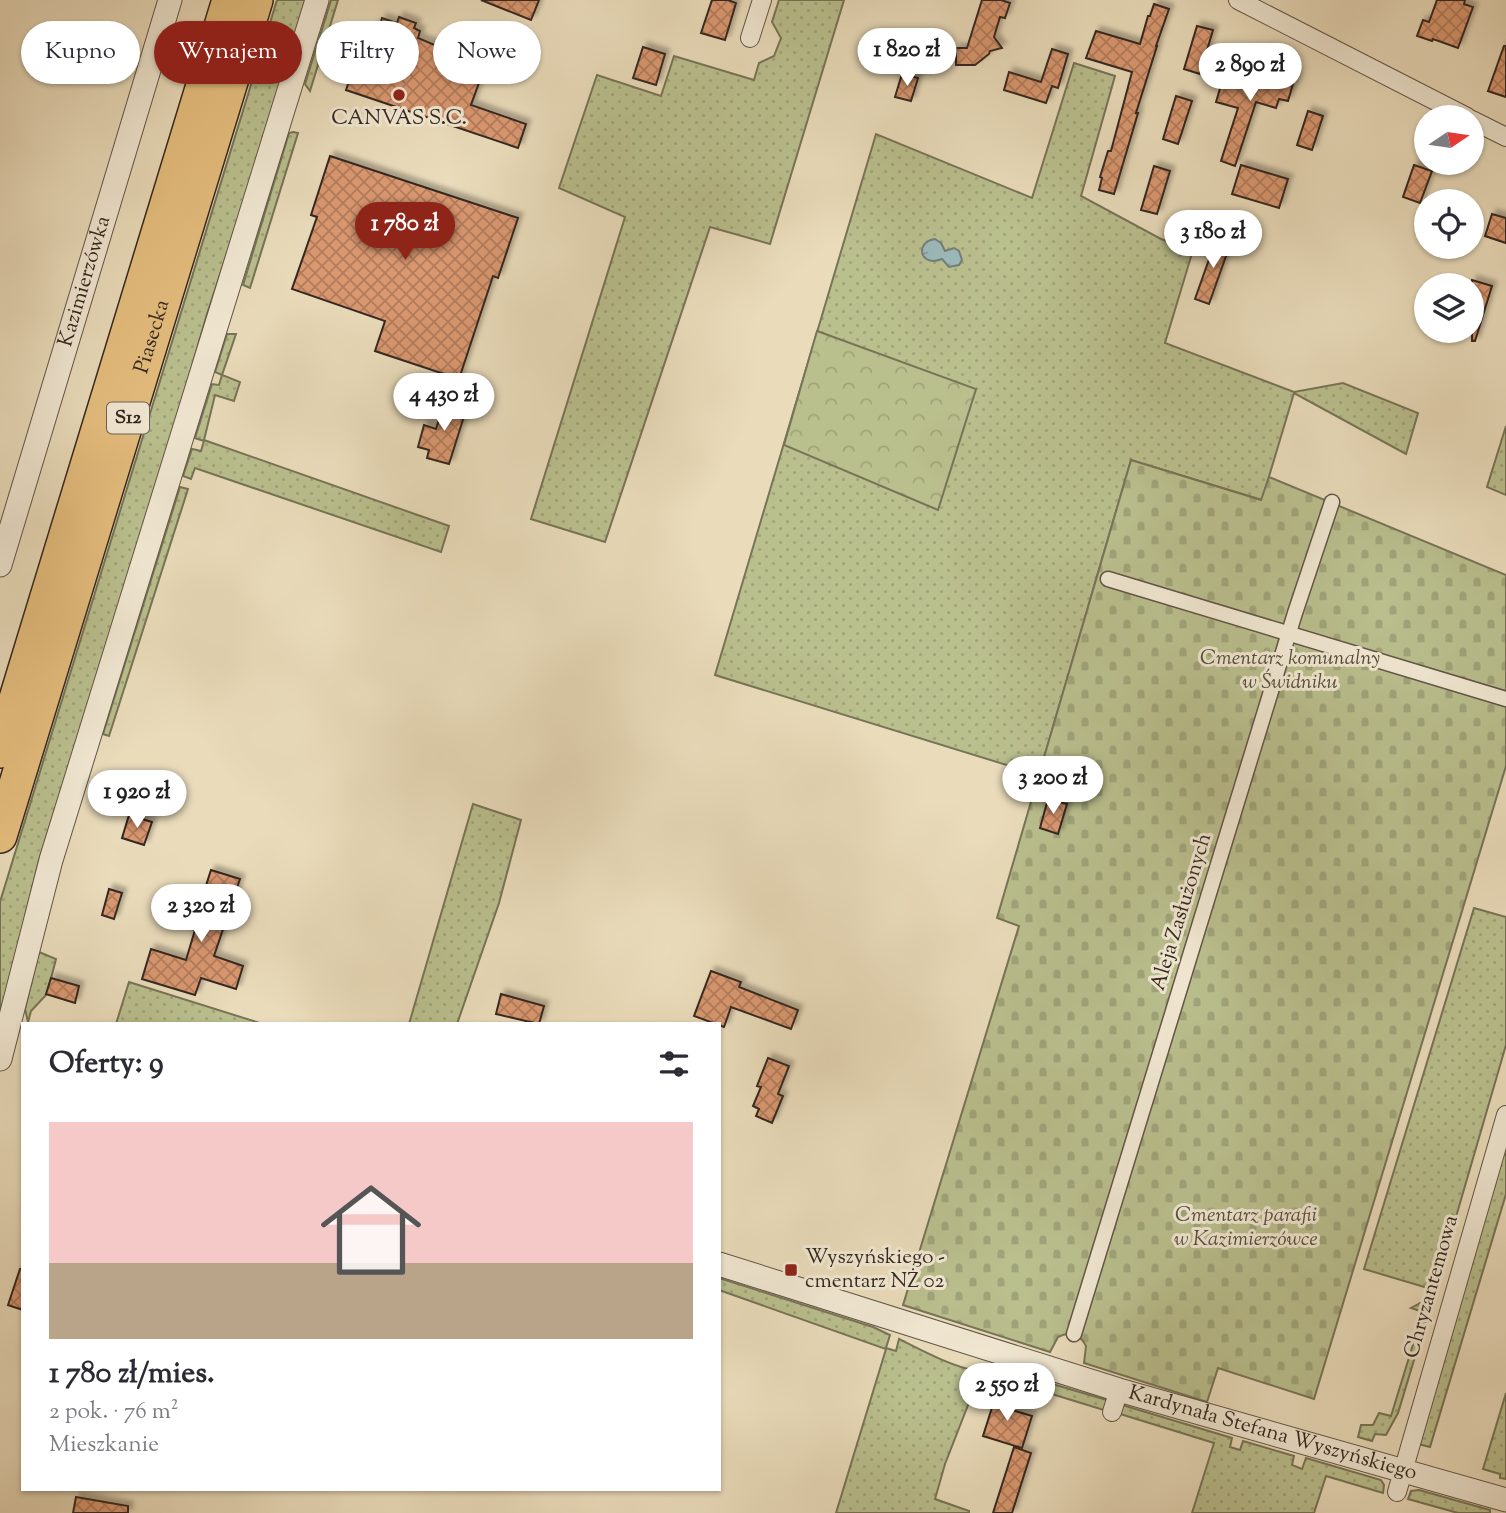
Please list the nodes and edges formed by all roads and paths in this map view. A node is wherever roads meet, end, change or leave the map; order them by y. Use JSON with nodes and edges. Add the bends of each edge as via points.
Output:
{"nodes":[{"id":1,"x":170,"y":0,"type":"edge"},
{"id":2,"x":229,"y":0,"type":"edge"},
{"id":3,"x":256,"y":0,"type":"edge"},
{"id":4,"x":317,"y":0,"type":"edge"},
{"id":5,"x":762,"y":0,"type":"edge"},
{"id":6,"x":1238,"y":0,"type":"edge"},
{"id":7,"x":750,"y":38,"type":"dead end"},
{"id":8,"x":1444,"y":105,"type":"edge"},
{"id":9,"x":1484,"y":126,"type":"edge"},
{"id":10,"x":1506,"y":137,"type":"edge"},
{"id":11,"x":1332,"y":502,"type":"dead end"},
{"id":12,"x":0,"y":565,"type":"edge"},
{"id":13,"x":1108,"y":579,"type":"dead end"},
{"id":14,"x":1289,"y":635,"type":"junction"},
{"id":15,"x":1506,"y":699,"type":"edge"},
{"id":16,"x":0,"y":751,"type":"edge"},
{"id":17,"x":0,"y":836,"type":"edge"},
{"id":18,"x":15,"y":1037,"type":"edge"},
{"id":19,"x":0,"y":1059,"type":"edge"},
{"id":20,"x":1506,"y":1115,"type":"edge"},
{"id":21,"x":721,"y":1265,"type":"edge"},
{"id":22,"x":1074,"y":1334,"type":"dead end"},
{"id":23,"x":1399,"y":1482,"type":"junction"},
{"id":24,"x":1506,"y":1500,"type":"edge"}],
"edges":[{"from":1,"to":12,"type":"street","name":"Kazimierzówka"},
{"from":2,"to":16,"type":"highway","name":"Piasecka","number":"S12"},
{"from":3,"to":17,"type":"highway","name":"Piasecka","number":"S12"},
{"from":4,"to":18,"type":"street","via":[[48,872]]},
{"from":5,"to":7,"type":"street"},
{"from":6,"to":8,"type":"street"},
{"from":9,"to":10,"type":"street"},
{"from":11,"to":14,"type":"street","name":"Aleja Zasłużonych"},
{"from":13,"to":14,"type":"street"},
{"from":14,"to":15,"type":"street"},
{"from":14,"to":22,"type":"street","name":"Aleja Zasłużonych"},
{"from":18,"to":19,"type":"street"},
{"from":20,"to":23,"type":"street","name":"Chryzantemowa"},
{"from":21,"to":23,"type":"street","name":"Kardynała Stefana Wyszyńskiego","via":[[1115,1401]]},
{"from":23,"to":24,"type":"street","name":"Kardynała Stefana Wyszyńskiego"}]}
